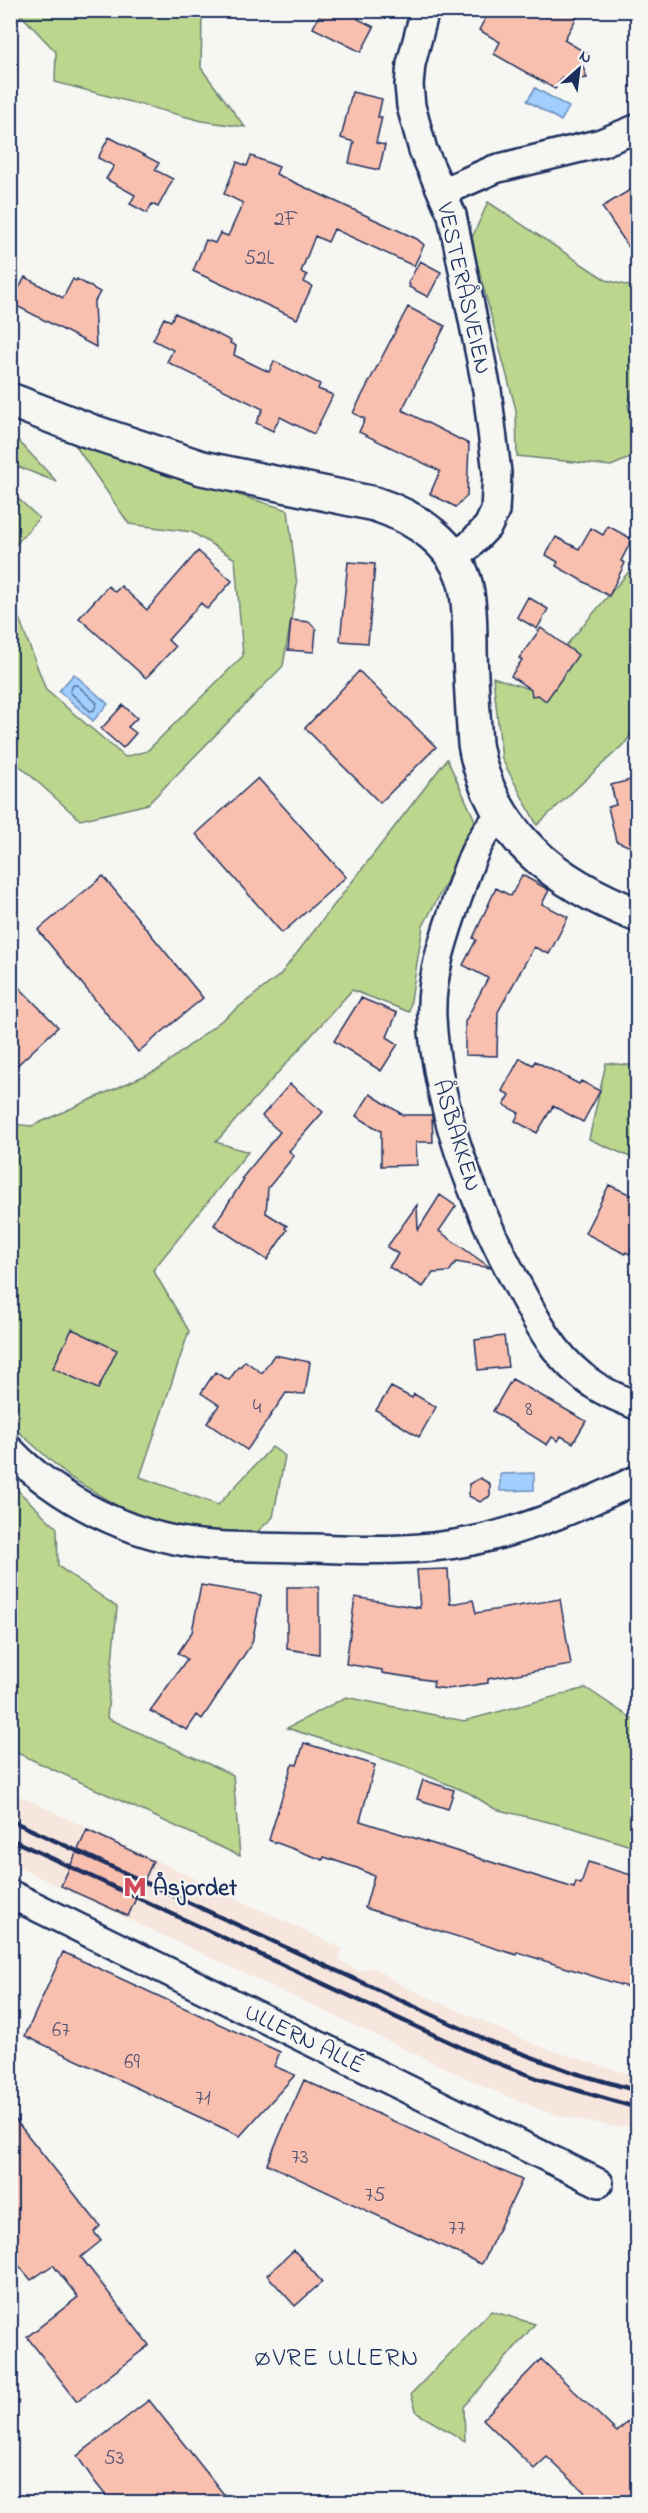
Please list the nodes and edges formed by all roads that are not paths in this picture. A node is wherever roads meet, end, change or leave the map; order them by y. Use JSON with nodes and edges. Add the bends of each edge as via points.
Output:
{"nodes":[{"id":1,"x":425,"y":10,"type":"edge"},
{"id":2,"x":638,"y":128,"type":"edge"},
{"id":3,"x":443,"y":192,"type":"junction"},
{"id":4,"x":10,"y":400,"type":"edge"},
{"id":5,"x":452,"y":555,"type":"junction"},
{"id":6,"x":501,"y":815,"type":"junction"},
{"id":7,"x":638,"y":915,"type":"edge"},
{"id":8,"x":638,"y":1406,"type":"edge"},
{"id":9,"x":10,"y":1450,"type":"edge"},
{"id":10,"x":632,"y":1490,"type":"edge"},
{"id":11,"x":10,"y":1894,"type":"edge"},
{"id":12,"x":599,"y":2183,"type":"dead end"}],
"edges":[{"from":1,"to":3,"type":"street","name":"VESTERÅSVEIEN","via":[[415,43],[409,85],[411,106],[423,150]]},
{"from":2,"to":3,"type":"street","via":[[601,143],[495,169]]},
{"from":3,"to":5,"type":"street","name":"VESTERÅSVEIEN","via":[[452,215],[477,336],[497,473],[495,511],[488,526],[469,546]]},
{"from":4,"to":5,"type":"street","via":[[202,468],[397,511],[416,521]]},
{"from":5,"to":6,"type":"street","via":[[466,586],[479,766]]},
{"from":6,"to":7,"type":"street","via":[[528,850],[551,870],[581,889]]},
{"from":6,"to":8,"type":"street","name":"ÅSBAKKEN","via":[[484,834],[473,856],[438,961],[432,1017],[451,1124],[492,1234],[538,1323],[581,1376],[599,1389]]},
{"from":9,"to":10,"type":"street","via":[[41,1477],[89,1509],[138,1530],[198,1544],[371,1550],[441,1546],[518,1529]]},
{"from":11,"to":12,"type":"street","name":"ULLERN ALLÉ"}]}
